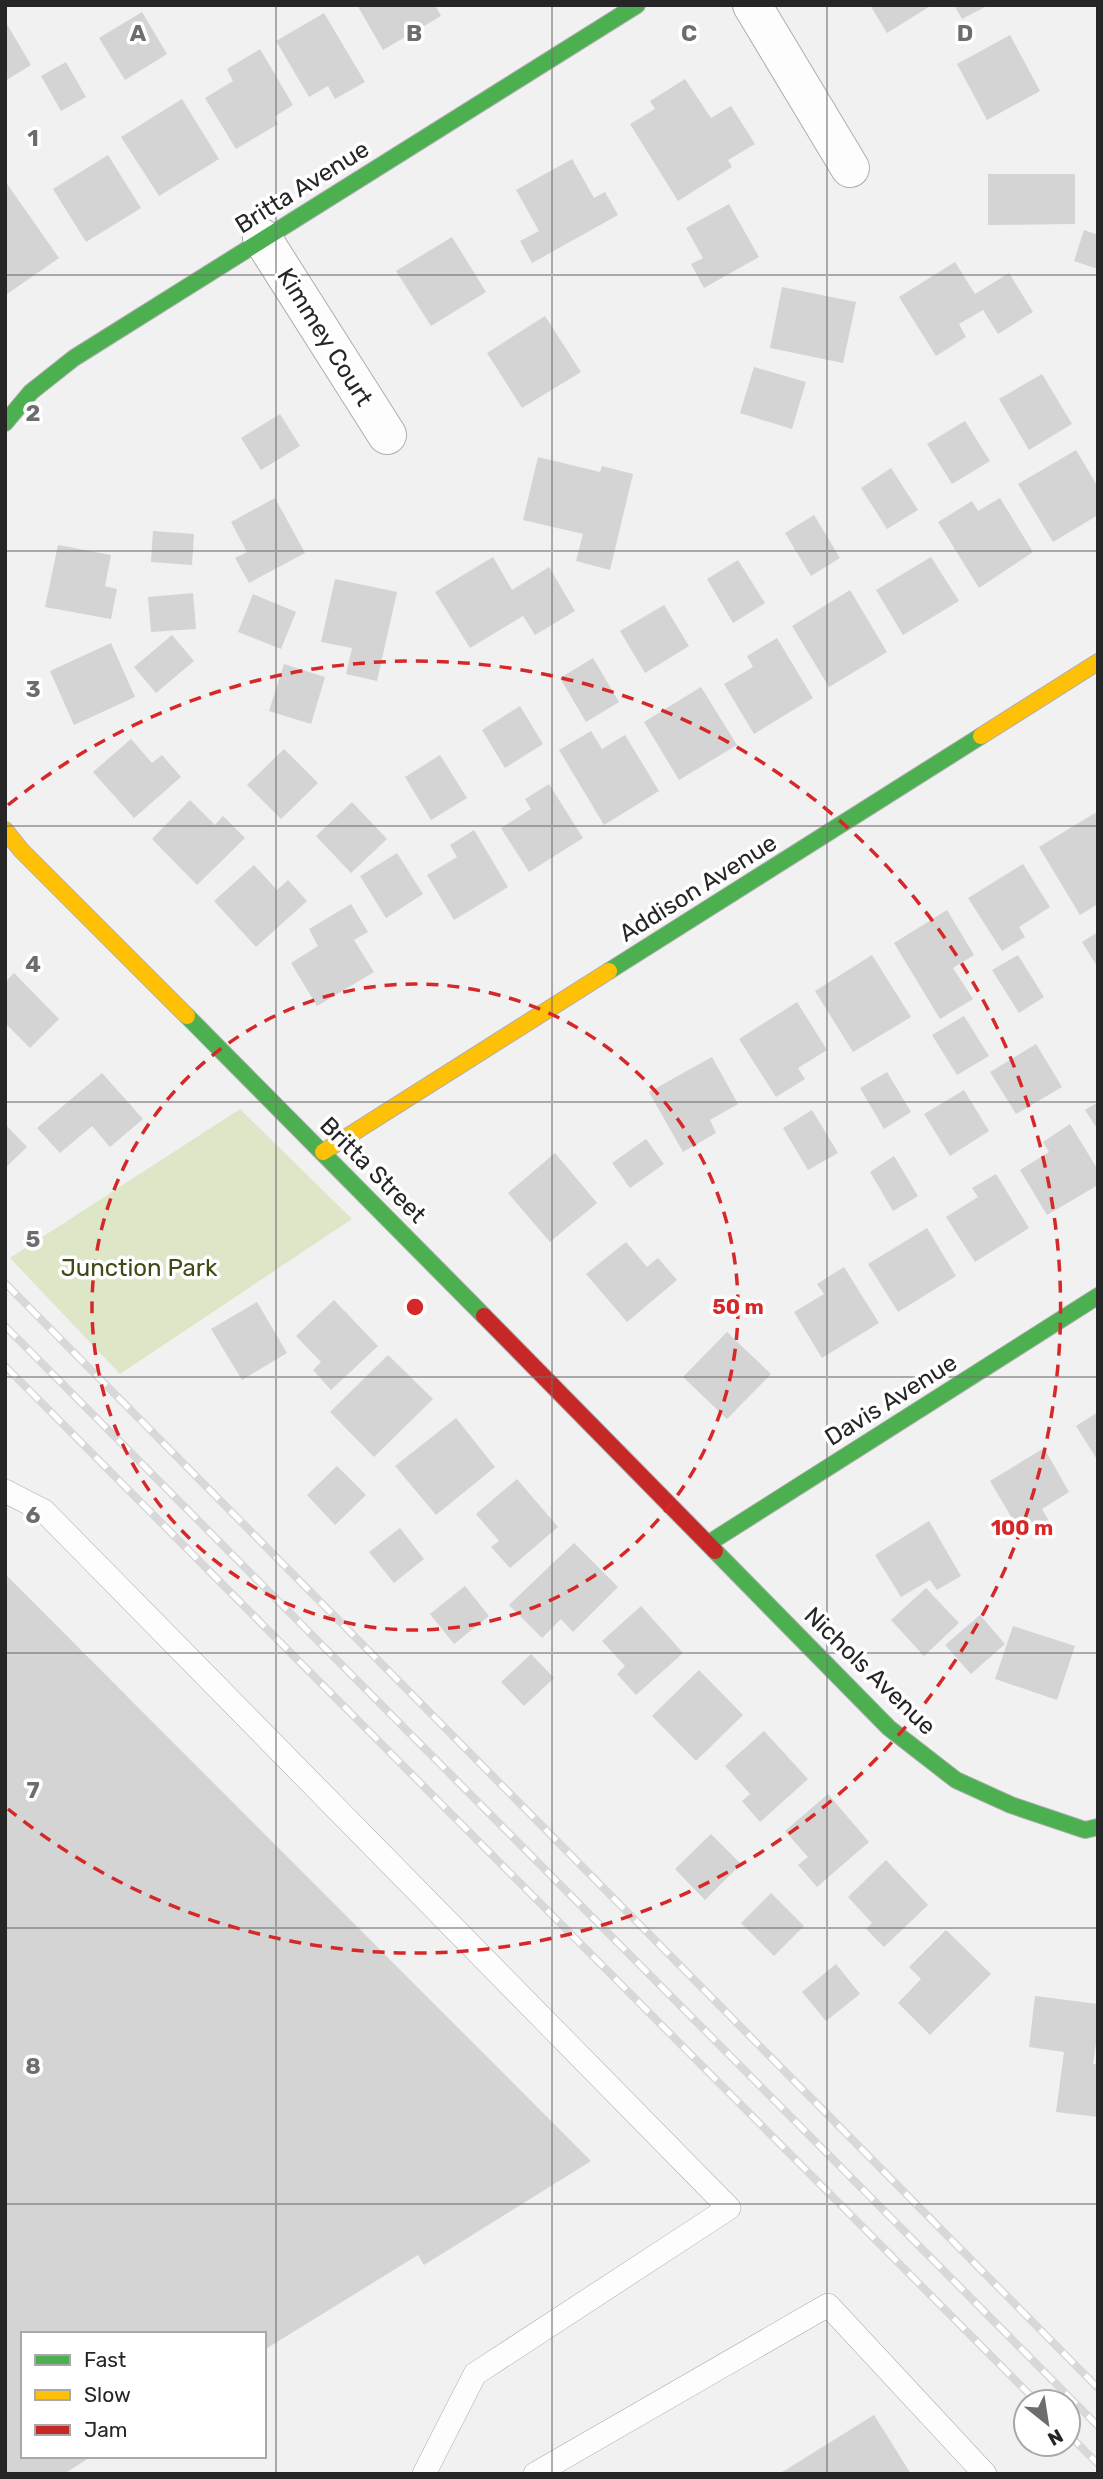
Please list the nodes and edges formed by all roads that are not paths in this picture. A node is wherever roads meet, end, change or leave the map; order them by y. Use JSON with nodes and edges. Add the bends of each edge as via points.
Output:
{"nodes":[{"id":1,"x":637,"y":5,"type":"edge"},
{"id":2,"x":752,"y":5,"type":"edge"},
{"id":3,"x":850,"y":167,"type":"dead end"},
{"id":4,"x":262,"y":238,"type":"junction"},
{"id":5,"x":5,"y":423,"type":"edge"},
{"id":6,"x":387,"y":435,"type":"dead end"},
{"id":7,"x":1098,"y":662,"type":"edge"},
{"id":8,"x":5,"y":830,"type":"edge"},
{"id":9,"x":323,"y":1152,"type":"junction"},
{"id":10,"x":1098,"y":1296,"type":"edge"},
{"id":11,"x":5,"y":1490,"type":"edge"},
{"id":12,"x":709,"y":1543,"type":"junction"},
{"id":13,"x":1098,"y":1827,"type":"edge"},
{"id":14,"x":424,"y":2474,"type":"edge"},
{"id":15,"x":535,"y":2474,"type":"edge"},
{"id":16,"x":985,"y":2474,"type":"edge"}],
"edges":[{"from":1,"to":4,"type":"street","name":"Britta Avenue"},
{"from":2,"to":3,"type":"street"},
{"from":4,"to":5,"type":"street","name":"Britta Avenue","via":[[74,358],[31,392]]},
{"from":4,"to":6,"type":"street","name":"Kimmey Court"},
{"from":7,"to":9,"type":"street","name":"Addison Avenue"},
{"from":8,"to":9,"type":"street","name":"Britta Street"},
{"from":9,"to":12,"type":"street","name":"Britta Street"},
{"from":10,"to":12,"type":"street","name":"Davis Avenue"},
{"from":11,"to":14,"type":"lane","via":[[44,1511],[729,2208],[475,2374]]},
{"from":12,"to":13,"type":"street","name":"Nichols Avenue","via":[[888,1728],[956,1780],[1085,1830]]},
{"from":15,"to":16,"type":"lane","via":[[828,2305]]}]}
